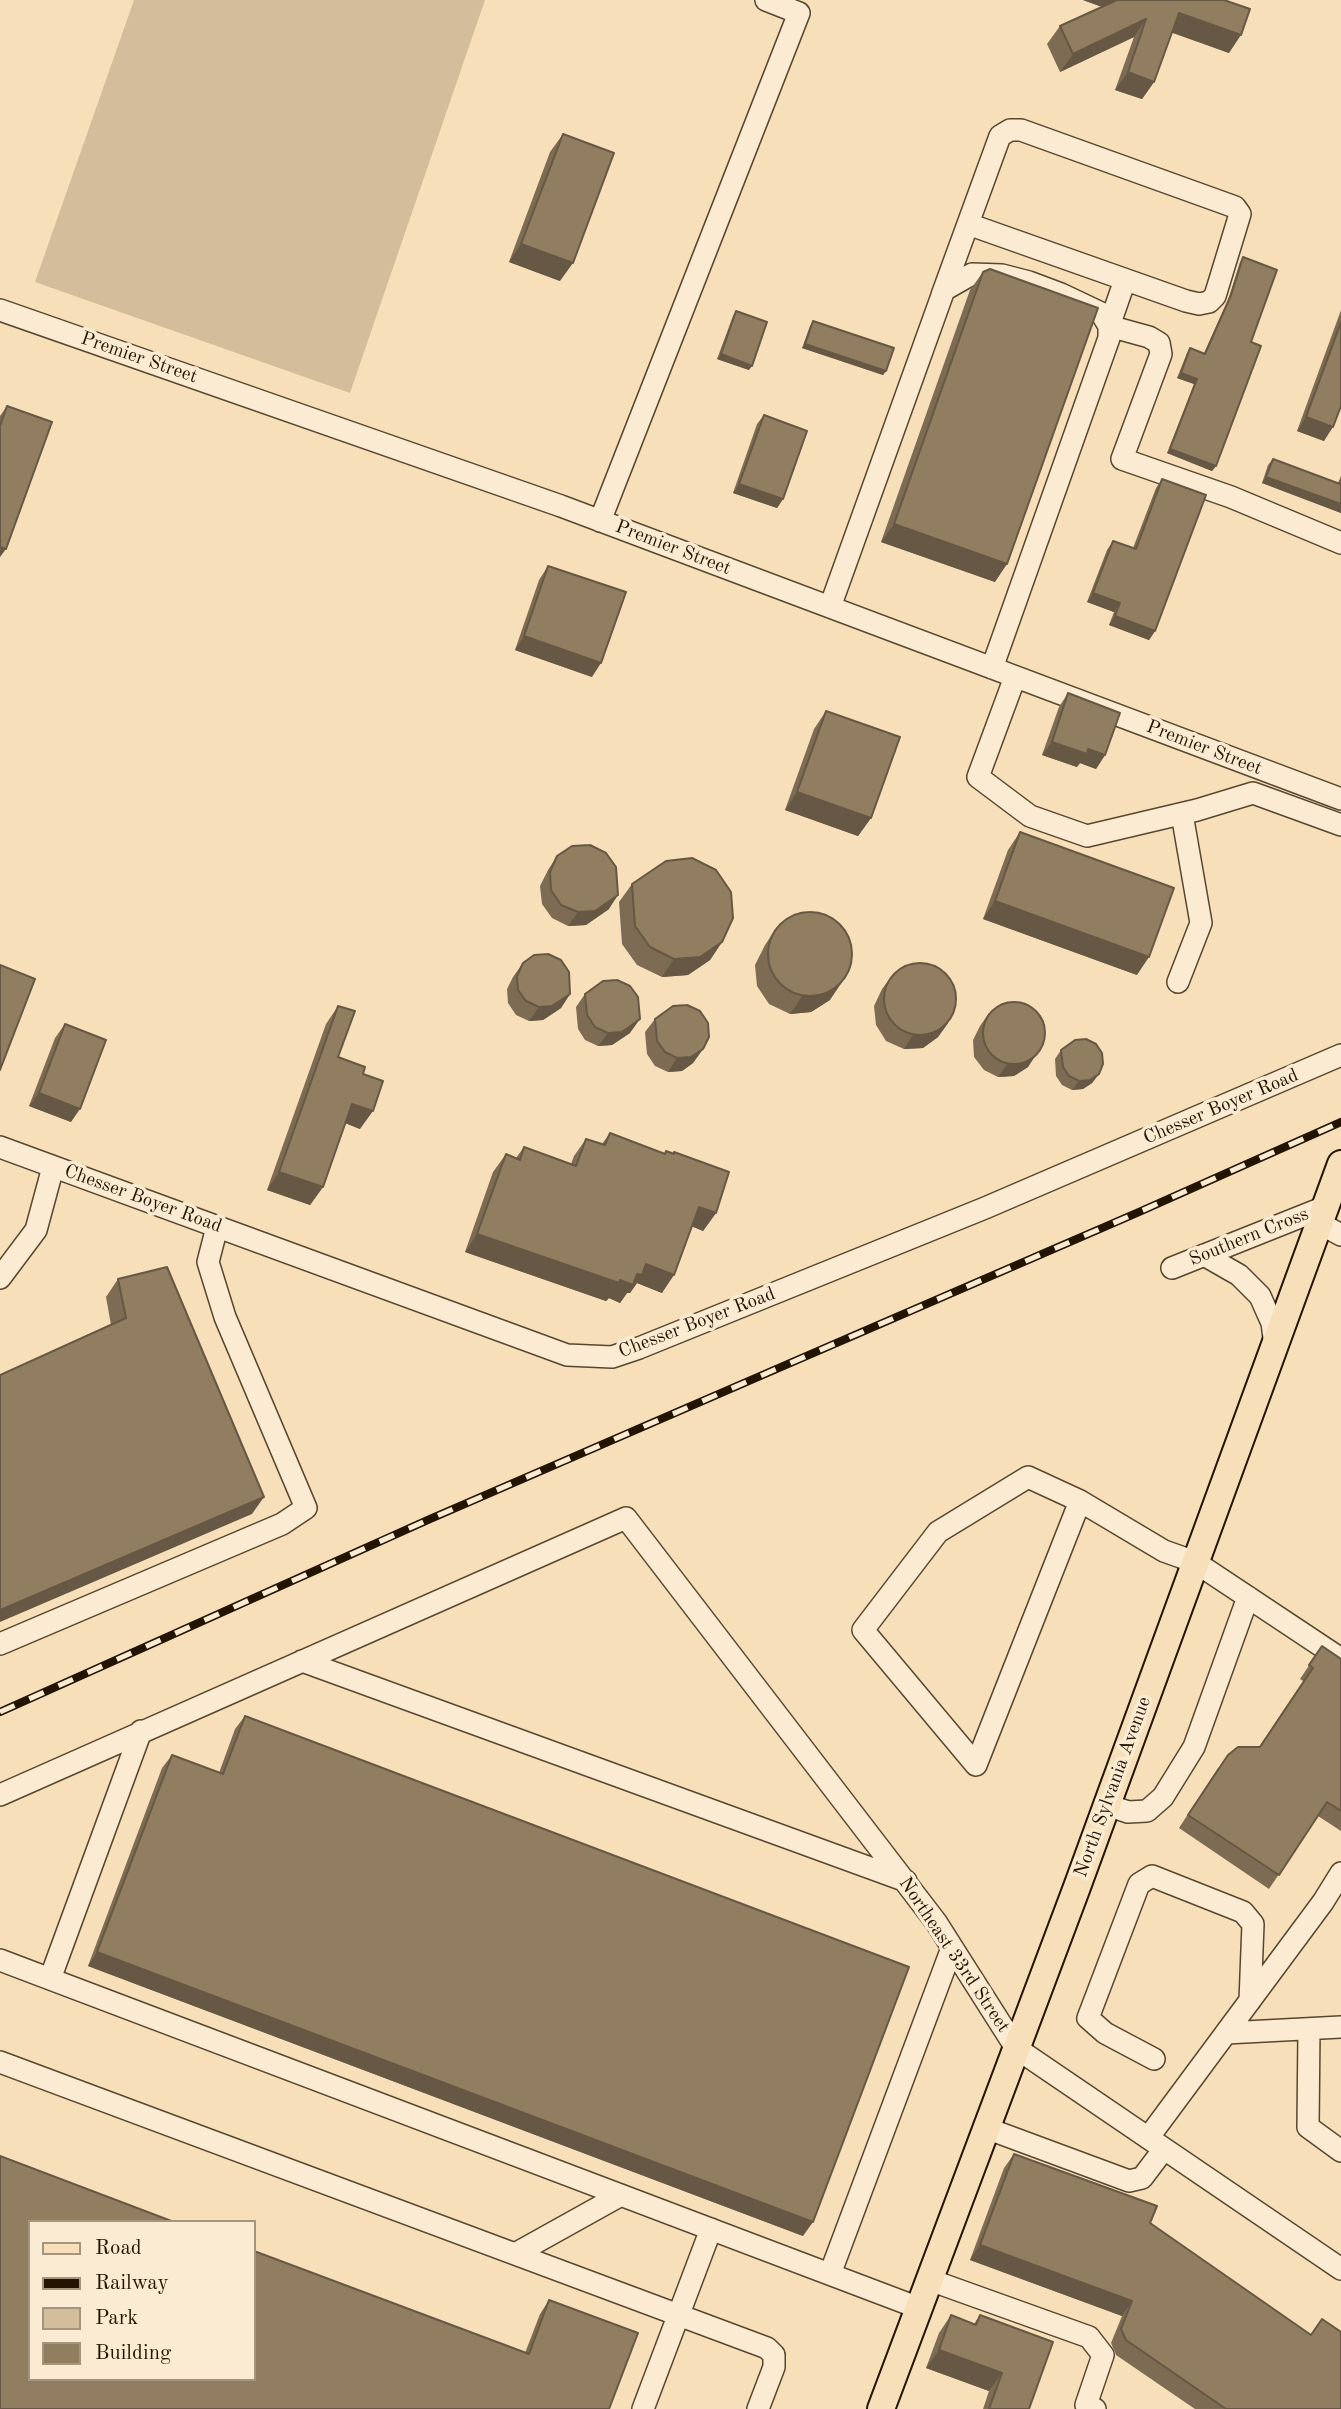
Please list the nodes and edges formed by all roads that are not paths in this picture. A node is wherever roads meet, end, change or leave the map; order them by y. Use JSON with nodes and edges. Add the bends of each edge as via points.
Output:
{"nodes":[{"id":1,"x":766,"y":0,"type":"edge"},
{"id":2,"x":968,"y":224,"type":"junction"},
{"id":3,"x":1125,"y":280,"type":"junction"},
{"id":4,"x":941,"y":297,"type":"junction"},
{"id":5,"x":0,"y":310,"type":"edge"},
{"id":6,"x":1109,"y":326,"type":"junction"},
{"id":7,"x":600,"y":521,"type":"junction"},
{"id":8,"x":1341,"y":543,"type":"edge"},
{"id":9,"x":830,"y":607,"type":"junction"},
{"id":10,"x":992,"y":668,"type":"junction"},
{"id":11,"x":1016,"y":677,"type":"junction"},
{"id":12,"x":1341,"y":799,"type":"edge"},
{"id":13,"x":1182,"y":814,"type":"junction"},
{"id":14,"x":1341,"y":825,"type":"edge"},
{"id":15,"x":1178,"y":982,"type":"dead end"},
{"id":16,"x":1341,"y":1055,"type":"edge"},
{"id":17,"x":0,"y":1147,"type":"edge"},
{"id":18,"x":1341,"y":1164,"type":"edge"},
{"id":19,"x":53,"y":1167,"type":"junction"},
{"id":20,"x":1328,"y":1222,"type":"edge"},
{"id":21,"x":217,"y":1227,"type":"junction"},
{"id":22,"x":1204,"y":1255,"type":"junction"},
{"id":23,"x":1172,"y":1268,"type":"dead end"},
{"id":24,"x":0,"y":1278,"type":"edge"},
{"id":25,"x":1275,"y":1345,"type":"junction"},
{"id":26,"x":1080,"y":1501,"type":"junction"},
{"id":27,"x":1195,"y":1562,"type":"junction"},
{"id":28,"x":1248,"y":1597,"type":"junction"},
{"id":29,"x":0,"y":1644,"type":"edge"},
{"id":30,"x":1341,"y":1659,"type":"edge"},
{"id":31,"x":302,"y":1661,"type":"junction"},
{"id":32,"x":141,"y":1731,"type":"junction"},
{"id":33,"x":0,"y":1795,"type":"edge"},
{"id":34,"x":1107,"y":1805,"type":"junction"},
{"id":35,"x":1341,"y":1873,"type":"edge"},
{"id":36,"x":906,"y":1881,"type":"junction"},
{"id":37,"x":1332,"y":1904,"type":"edge"},
{"id":38,"x":952,"y":1948,"type":"junction"},
{"id":39,"x":0,"y":1961,"type":"edge"},
{"id":40,"x":50,"y":1979,"type":"junction"},
{"id":41,"x":1250,"y":2001,"type":"junction"},
{"id":42,"x":1341,"y":2027,"type":"edge"},
{"id":43,"x":1309,"y":2029,"type":"junction"},
{"id":44,"x":1226,"y":2033,"type":"junction"},
{"id":45,"x":1016,"y":2048,"type":"junction"},
{"id":46,"x":1154,"y":2059,"type":"dead end"},
{"id":47,"x":0,"y":2062,"type":"edge"},
{"id":48,"x":986,"y":2128,"type":"junction"},
{"id":49,"x":1156,"y":2144,"type":"junction"},
{"id":50,"x":1341,"y":2151,"type":"edge"},
{"id":51,"x":621,"y":2195,"type":"junction"},
{"id":52,"x":711,"y":2230,"type":"junction"},
{"id":53,"x":515,"y":2254,"type":"junction"},
{"id":54,"x":1341,"y":2269,"type":"edge"},
{"id":55,"x":830,"y":2274,"type":"junction"},
{"id":56,"x":930,"y":2280,"type":"junction"},
{"id":57,"x":919,"y":2308,"type":"junction"},
{"id":58,"x":679,"y":2315,"type":"junction"},
{"id":59,"x":643,"y":2409,"type":"edge"},
{"id":60,"x":758,"y":2409,"type":"edge"},
{"id":61,"x":881,"y":2409,"type":"edge"},
{"id":62,"x":1095,"y":2409,"type":"edge"}],
"edges":[{"from":1,"to":7,"type":"street","via":[[799,13]]},
{"from":2,"to":3,"type":"street"},
{"from":2,"to":3,"type":"street","via":[[1000,136],[1010,130],[1021,130],[1235,207],[1240,214],[1215,296],[1209,302],[1186,301]]},
{"from":2,"to":4,"type":"street"},
{"from":3,"to":6,"type":"street"},
{"from":4,"to":6,"type":"street","via":[[944,290],[972,274],[1002,275],[1101,313]]},
{"from":4,"to":9,"type":"street"},
{"from":5,"to":7,"type":"street","name":"Premier Street"},
{"from":6,"to":8,"type":"street","via":[[1149,337],[1159,343],[1161,354],[1122,459],[1231,497]]},
{"from":6,"to":10,"type":"street"},
{"from":7,"to":9,"type":"street","name":"Premier Street"},
{"from":9,"to":10,"type":"street","name":"Premier Street"},
{"from":10,"to":11,"type":"street","name":"Premier Street"},
{"from":11,"to":12,"type":"street","name":"Premier Street"},
{"from":11,"to":13,"type":"street","via":[[978,777],[1030,816],[1087,836]]},
{"from":13,"to":14,"type":"street","via":[[1253,793]]},
{"from":13,"to":15,"type":"street","via":[[1201,923]]},
{"from":16,"to":21,"type":"street","name":"Chesser Boyer Road","via":[[985,1208],[612,1357],[568,1355]]},
{"from":17,"to":19,"type":"street","name":"Chesser Boyer Road"},
{"from":18,"to":20,"type":"main road","name":"North Sylvania Avenue"},
{"from":19,"to":21,"type":"street","name":"Chesser Boyer Road"},
{"from":19,"to":24,"type":"street","via":[[36,1230]]},
{"from":20,"to":22,"type":"street","name":"Southern Cross"},
{"from":20,"to":25,"type":"main road","name":"North Sylvania Avenue"},
{"from":21,"to":29,"type":"street","via":[[208,1262],[225,1317],[306,1508],[282,1524]]},
{"from":22,"to":23,"type":"street","name":"Southern Cross"},
{"from":22,"to":25,"type":"street","via":[[1239,1275],[1260,1296],[1272,1323]]},
{"from":25,"to":27,"type":"main road","name":"North Sylvania Avenue"},
{"from":26,"to":26,"type":"street","via":[[1075,1513],[976,1765],[863,1630],[938,1532],[1028,1477]]},
{"from":26,"to":27,"type":"street","via":[[1164,1551]]},
{"from":27,"to":28,"type":"street"},
{"from":27,"to":34,"type":"main road","name":"North Sylvania Avenue"},
{"from":28,"to":30,"type":"street"},
{"from":28,"to":34,"type":"street","via":[[1194,1747],[1163,1797],[1147,1811],[1128,1812]]},
{"from":31,"to":32,"type":"street"},
{"from":31,"to":36,"type":"street"},
{"from":31,"to":36,"type":"street","name":"Northeast 33rd Street","via":[[626,1518]]},
{"from":32,"to":33,"type":"street"},
{"from":32,"to":40,"type":"street"},
{"from":34,"to":45,"type":"main road","name":"North Sylvania Avenue"},
{"from":35,"to":37,"type":"street"},
{"from":36,"to":38,"type":"street","name":"Northeast 33rd Street"},
{"from":37,"to":41,"type":"street"},
{"from":38,"to":45,"type":"street","name":"Northeast 33rd Street"},
{"from":38,"to":55,"type":"street"},
{"from":39,"to":40,"type":"street"},
{"from":40,"to":51,"type":"street"},
{"from":41,"to":44,"type":"street"},
{"from":41,"to":46,"type":"street","via":[[1253,1924],[1243,1912],[1152,1876],[1139,1884],[1088,2018],[1105,2033]]},
{"from":42,"to":43,"type":"street"},
{"from":43,"to":44,"type":"street"},
{"from":43,"to":50,"type":"street","via":[[1308,2127]]},
{"from":44,"to":49,"type":"street"},
{"from":45,"to":48,"type":"main road","name":"North Sylvania Avenue"},
{"from":45,"to":49,"type":"street","name":"Northeast 33rd Street"},
{"from":47,"to":53,"type":"street"},
{"from":48,"to":49,"type":"street","via":[[1129,2181],[1142,2178]]},
{"from":48,"to":56,"type":"main road","name":"North Sylvania Avenue"},
{"from":49,"to":54,"type":"street","name":"Northeast 33rd Street"},
{"from":51,"to":52,"type":"street"},
{"from":51,"to":53,"type":"street"},
{"from":52,"to":55,"type":"street"},
{"from":52,"to":58,"type":"street"},
{"from":53,"to":58,"type":"street"},
{"from":55,"to":57,"type":"street"},
{"from":56,"to":57,"type":"main road","name":"North Sylvania Avenue"},
{"from":56,"to":62,"type":"street","via":[[1089,2337],[1103,2355],[1086,2405]]},
{"from":57,"to":61,"type":"main road","name":"North Sylvania Avenue"},
{"from":58,"to":59,"type":"street"},
{"from":58,"to":60,"type":"street","via":[[767,2348],[774,2355]]}]}
